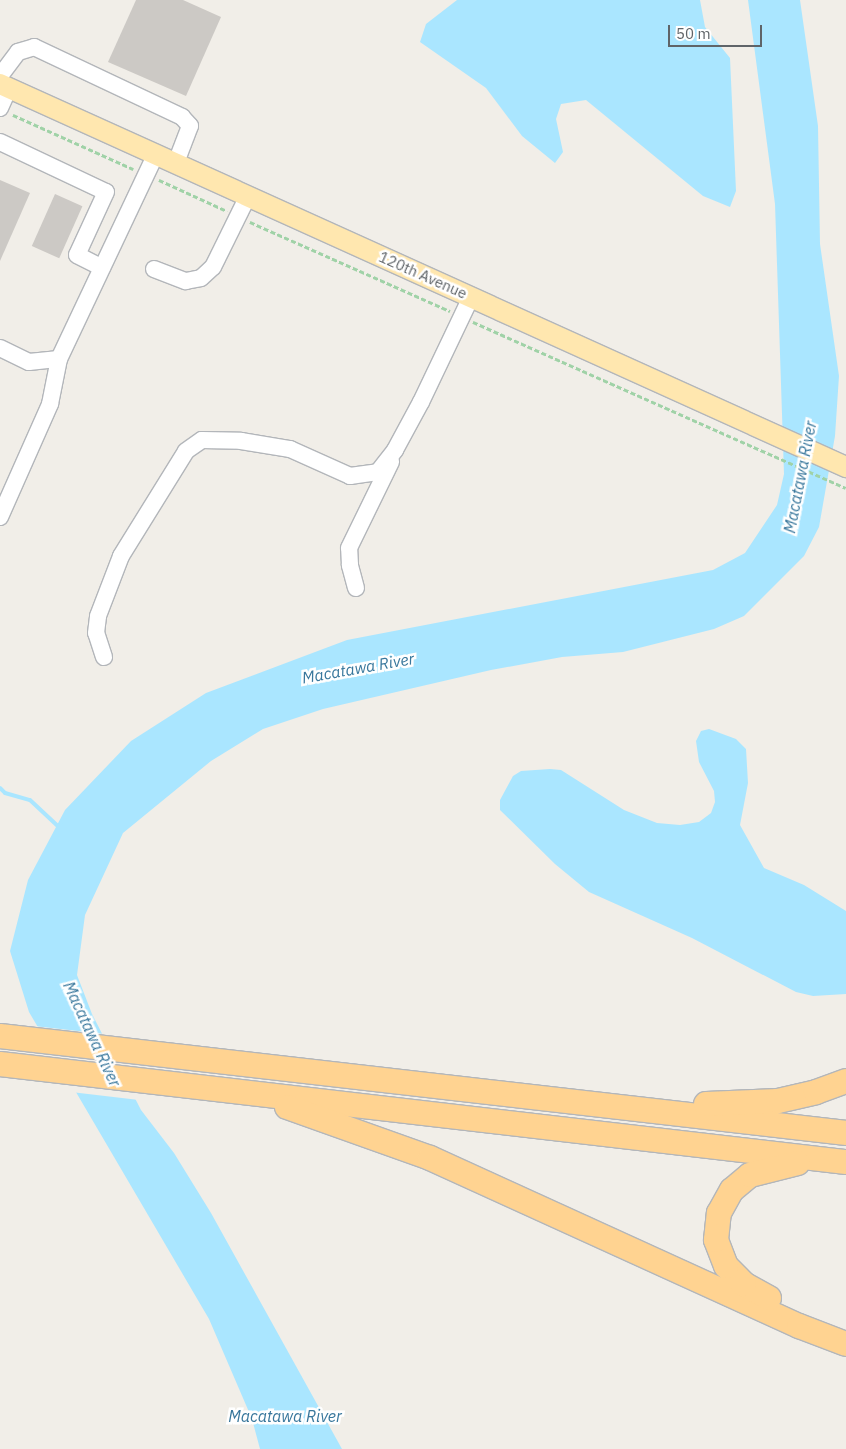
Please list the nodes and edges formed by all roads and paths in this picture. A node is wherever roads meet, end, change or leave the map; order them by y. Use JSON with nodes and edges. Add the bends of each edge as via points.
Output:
{"nodes":[{"id":1,"x":3,"y":83,"type":"edge"},
{"id":2,"x":4,"y":110,"type":"edge"},
{"id":3,"x":2,"y":147,"type":"edge"},
{"id":4,"x":156,"y":154,"type":"junction"},
{"id":5,"x":176,"y":163,"type":"junction"},
{"id":6,"x":146,"y":175,"type":"junction"},
{"id":7,"x":248,"y":196,"type":"junction"},
{"id":8,"x":238,"y":216,"type":"junction"},
{"id":9,"x":102,"y":268,"type":"junction"},
{"id":10,"x":154,"y":269,"type":"dead end"},
{"id":11,"x":471,"y":297,"type":"junction"},
{"id":12,"x":462,"y":317,"type":"junction"},
{"id":13,"x":0,"y":348,"type":"edge"},
{"id":14,"x":59,"y":359,"type":"junction"},
{"id":15,"x":392,"y":455,"type":"junction"},
{"id":16,"x":846,"y":467,"type":"edge"},
{"id":17,"x":846,"y":488,"type":"edge"},
{"id":18,"x":0,"y":517,"type":"edge"},
{"id":19,"x":356,"y":588,"type":"dead end"},
{"id":20,"x":104,"y":657,"type":"dead end"},
{"id":21,"x":6,"y":1037,"type":"edge"},
{"id":22,"x":0,"y":1064,"type":"edge"},
{"id":23,"x":846,"y":1081,"type":"edge"},
{"id":24,"x":243,"y":1092,"type":"junction"},
{"id":25,"x":584,"y":1103,"type":"junction"},
{"id":26,"x":846,"y":1133,"type":"edge"},
{"id":27,"x":822,"y":1159,"type":"junction"},
{"id":28,"x":846,"y":1162,"type":"edge"},
{"id":29,"x":846,"y":1331,"type":"edge"},
{"id":30,"x":846,"y":1344,"type":"edge"}],
"edges":[{"from":1,"to":2,"type":"lane"},
{"from":1,"to":4,"type":"main road","name":"120th Avenue"},
{"from":1,"to":5,"type":"lane","via":[[18,52],[34,47],[182,117],[190,126]]},
{"from":2,"to":6,"type":"path"},
{"from":3,"to":9,"type":"lane","via":[[106,192],[77,255]]},
{"from":4,"to":5,"type":"main road","name":"120th Avenue"},
{"from":4,"to":6,"type":"lane"},
{"from":5,"to":7,"type":"main road","name":"120th Avenue"},
{"from":6,"to":8,"type":"path"},
{"from":6,"to":9,"type":"lane"},
{"from":7,"to":8,"type":"lane"},
{"from":7,"to":11,"type":"main road","name":"120th Avenue"},
{"from":8,"to":10,"type":"lane","via":[[213,267],[201,278],[186,281]]},
{"from":8,"to":12,"type":"path"},
{"from":9,"to":14,"type":"lane"},
{"from":11,"to":12,"type":"lane"},
{"from":11,"to":16,"type":"main road","name":"120th Avenue"},
{"from":12,"to":15,"type":"lane"},
{"from":12,"to":17,"type":"path"},
{"from":13,"to":14,"type":"lane","via":[[28,362]]},
{"from":14,"to":18,"type":"lane","via":[[50,404]]},
{"from":15,"to":19,"type":"lane","via":[[389,470],[349,548]]},
{"from":15,"to":20,"type":"lane","via":[[378,472],[350,476],[290,450],[241,441],[202,440],[186,451],[121,556],[98,616],[96,633]]},
{"from":21,"to":25,"type":"highway"},
{"from":22,"to":24,"type":"highway"},
{"from":23,"to":25,"type":"highway","via":[[816,1092],[760,1103]]},
{"from":24,"to":27,"type":"highway"},
{"from":24,"to":30,"type":"highway","via":[[430,1158],[798,1326]]},
{"from":25,"to":26,"type":"highway"},
{"from":27,"to":28,"type":"highway"},
{"from":27,"to":29,"type":"highway","via":[[761,1170],[740,1182],[719,1213],[716,1240],[726,1266],[744,1284],[800,1313]]}]}
